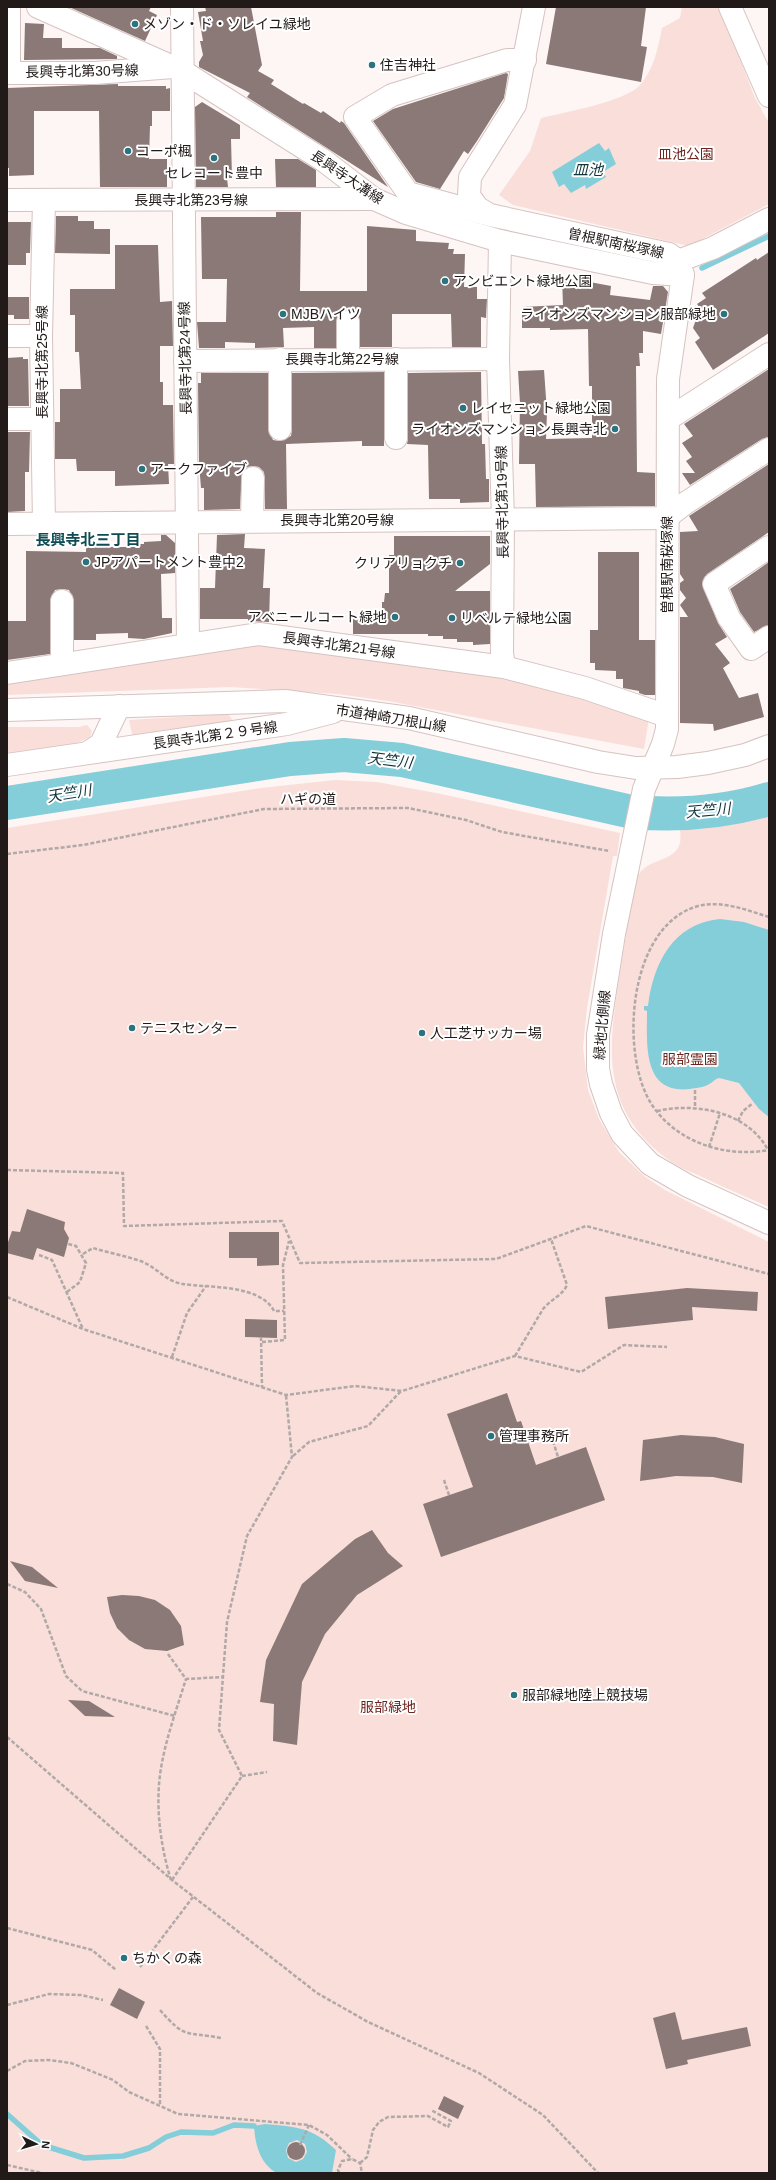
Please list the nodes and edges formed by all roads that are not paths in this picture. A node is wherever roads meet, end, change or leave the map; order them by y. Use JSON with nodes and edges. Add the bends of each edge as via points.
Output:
{"nodes":[{"id":1,"x":9,"y":7,"type":"edge"},
{"id":2,"x":38,"y":7,"type":"edge"},
{"id":3,"x":182,"y":7,"type":"edge"},
{"id":4,"x":534,"y":7,"type":"edge"},
{"id":5,"x":730,"y":7,"type":"edge"},
{"id":6,"x":77,"y":15,"type":"edge"},
{"id":7,"x":525,"y":60,"type":"junction"},
{"id":8,"x":178,"y":69,"type":"junction"},
{"id":9,"x":769,"y":96,"type":"edge"},
{"id":10,"x":374,"y":198,"type":"junction"},
{"id":11,"x":7,"y":200,"type":"edge"},
{"id":12,"x":44,"y":200,"type":"junction"},
{"id":13,"x":183,"y":201,"type":"junction"},
{"id":14,"x":500,"y":218,"type":"junction"},
{"id":15,"x":769,"y":219,"type":"edge"},
{"id":16,"x":500,"y":241,"type":"junction"},
{"id":17,"x":681,"y":268,"type":"junction"},
{"id":18,"x":348,"y":322,"type":"dead end"},
{"id":19,"x":7,"y":336,"type":"edge"},
{"id":20,"x":41,"y":336,"type":"junction"},
{"id":21,"x":769,"y":354,"type":"edge"},
{"id":22,"x":348,"y":359,"type":"junction"},
{"id":23,"x":396,"y":359,"type":"junction"},
{"id":24,"x":498,"y":359,"type":"junction"},
{"id":25,"x":185,"y":360,"type":"junction"},
{"id":26,"x":280,"y":360,"type":"junction"},
{"id":27,"x":7,"y":419,"type":"edge"},
{"id":28,"x":42,"y":419,"type":"junction"},
{"id":29,"x":668,"y":419,"type":"junction"},
{"id":30,"x":280,"y":429,"type":"dead end"},
{"id":31,"x":396,"y":438,"type":"dead end"},
{"id":32,"x":769,"y":449,"type":"edge"},
{"id":33,"x":253,"y":478,"type":"dead end"},
{"id":34,"x":666,"y":518,"type":"junction"},
{"id":35,"x":503,"y":519,"type":"junction"},
{"id":36,"x":186,"y":521,"type":"junction"},
{"id":37,"x":252,"y":521,"type":"junction"},
{"id":38,"x":7,"y":524,"type":"edge"},
{"id":39,"x":44,"y":524,"type":"junction"},
{"id":40,"x":769,"y":547,"type":"edge"},
{"id":41,"x":62,"y":601,"type":"dead end"},
{"id":42,"x":769,"y":637,"type":"edge"},
{"id":43,"x":188,"y":644,"type":"junction"},
{"id":44,"x":62,"y":664,"type":"junction"},
{"id":45,"x":504,"y":667,"type":"junction"},
{"id":46,"x":7,"y":674,"type":"edge"},
{"id":47,"x":119,"y":706,"type":"junction"},
{"id":48,"x":7,"y":710,"type":"edge"},
{"id":49,"x":342,"y":710,"type":"junction"},
{"id":50,"x":666,"y":716,"type":"junction"},
{"id":51,"x":769,"y":746,"type":"edge"},
{"id":52,"x":87,"y":753,"type":"junction"},
{"id":53,"x":7,"y":765,"type":"edge"},
{"id":54,"x":652,"y":768,"type":"junction"},
{"id":55,"x":769,"y":1224,"type":"edge"}],
"edges":[{"from":1,"to":8,"type":"street","name":"長興寺北第30号線","via":[[9,73],[95,73]]},
{"from":2,"to":6,"type":"street","name":"長興寺大溝線"},
{"from":3,"to":8,"type":"street","name":"長興寺北第24号線"},
{"from":4,"to":7,"type":"street","name":"曽根駅南桜塚線"},
{"from":5,"to":9,"type":"street"},
{"from":6,"to":8,"type":"street","name":"長興寺大溝線"},
{"from":7,"to":14,"type":"street","name":"曽根駅南桜塚線","via":[[514,108],[473,171],[468,184],[469,196],[474,204],[486,214]]},
{"from":7,"to":14,"type":"street","via":[[507,60],[392,95],[355,117],[408,193]]},
{"from":8,"to":10,"type":"street","name":"長興寺大溝線","via":[[323,160]]},
{"from":8,"to":13,"type":"street","name":"長興寺北第24号線"},
{"from":10,"to":13,"type":"street","name":"長興寺北第23号線"},
{"from":10,"to":16,"type":"street","name":"長興寺大溝線","via":[[412,216]]},
{"from":11,"to":12,"type":"street","name":"長興寺北第23号線"},
{"from":12,"to":13,"type":"street","name":"長興寺北第23号線"},
{"from":12,"to":20,"type":"street","name":"長興寺北第25号線"},
{"from":13,"to":25,"type":"street","name":"長興寺北第24号線"},
{"from":14,"to":17,"type":"street","name":"曽根駅南桜塚線","via":[[669,254]]},
{"from":15,"to":17,"type":"street"},
{"from":16,"to":17,"type":"street","name":"長興寺大溝線","via":[[652,273]]},
{"from":16,"to":24,"type":"street","name":"長興寺北第19号線"},
{"from":17,"to":29,"type":"street","name":"曽根駅南桜塚線","via":[[668,374]]},
{"from":18,"to":22,"type":"street"},
{"from":19,"to":20,"type":"street"},
{"from":20,"to":28,"type":"street","name":"長興寺北第25号線"},
{"from":21,"to":29,"type":"street"},
{"from":22,"to":23,"type":"street","name":"長興寺北第22号線"},
{"from":22,"to":26,"type":"street","name":"長興寺北第22号線"},
{"from":23,"to":24,"type":"street","name":"長興寺北第22号線"},
{"from":23,"to":31,"type":"street"},
{"from":24,"to":35,"type":"street","name":"長興寺北第19号線"},
{"from":25,"to":26,"type":"street","name":"長興寺北第22号線"},
{"from":25,"to":36,"type":"street","name":"長興寺北第24号線"},
{"from":26,"to":30,"type":"street"},
{"from":27,"to":28,"type":"street"},
{"from":28,"to":39,"type":"street","name":"長興寺北第25号線"},
{"from":29,"to":34,"type":"street","name":"曽根駅南桜塚線"},
{"from":32,"to":34,"type":"street"},
{"from":33,"to":37,"type":"street"},
{"from":34,"to":35,"type":"street","name":"長興寺北第20号線"},
{"from":34,"to":50,"type":"street","name":"曽根駅南桜塚線"},
{"from":35,"to":37,"type":"street","name":"長興寺北第20号線"},
{"from":35,"to":45,"type":"street","name":"長興寺北第19号線"},
{"from":36,"to":37,"type":"street","name":"長興寺北第20号線"},
{"from":36,"to":39,"type":"street","name":"長興寺北第20号線"},
{"from":36,"to":43,"type":"street","name":"長興寺北第24号線"},
{"from":38,"to":39,"type":"street","name":"長興寺北第20号線"},
{"from":40,"to":42,"type":"street","via":[[714,584],[729,618],[751,649]]},
{"from":41,"to":44,"type":"street"},
{"from":43,"to":44,"type":"street","name":"長興寺北第21号線"},
{"from":43,"to":45,"type":"street","name":"長興寺北第21号線","via":[[259,634]]},
{"from":44,"to":46,"type":"street","name":"長興寺北第21号線"},
{"from":45,"to":50,"type":"street","name":"長興寺北第21号線","via":[[585,688]]},
{"from":47,"to":48,"type":"street","name":"市道神崎刀根山線"},
{"from":47,"to":49,"type":"street","name":"市道神崎刀根山線","via":[[285,702]]},
{"from":47,"to":52,"type":"street","name":"長興寺北第２９号線","via":[[101,744]]},
{"from":49,"to":52,"type":"street","name":"長興寺北第２９号線","via":[[287,724]]},
{"from":49,"to":54,"type":"street","name":"市道神崎刀根山線","via":[[409,718],[609,764]]},
{"from":50,"to":54,"type":"street","name":"曽根駅南桜塚線","via":[[666,738]]},
{"from":51,"to":54,"type":"street","name":"市道神崎刀根山線","via":[[745,755],[708,763]]},
{"from":52,"to":53,"type":"street","name":"長興寺北第２９号線"},
{"from":54,"to":55,"type":"street","name":"緑地北側線","via":[[644,789],[614,934],[598,1035],[598,1069],[604,1097],[622,1134],[650,1164],[678,1182]]}]}
